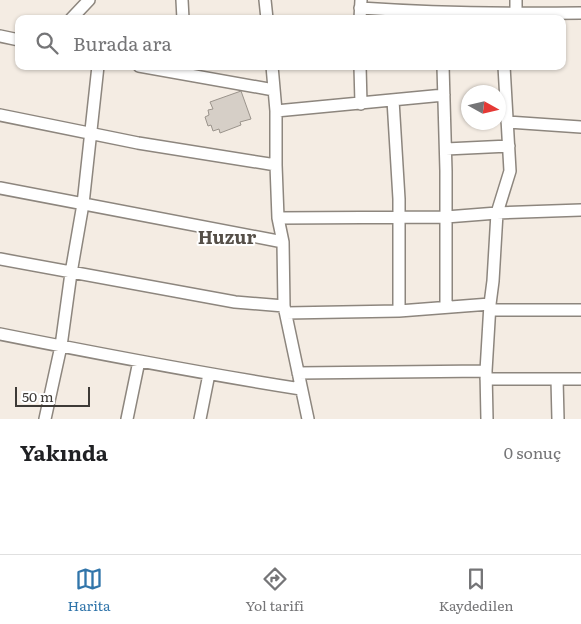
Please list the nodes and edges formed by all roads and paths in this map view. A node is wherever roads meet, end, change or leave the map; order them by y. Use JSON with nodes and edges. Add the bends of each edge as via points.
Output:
{"nodes":[{"id":1,"x":89,"y":0,"type":"edge"},
{"id":2,"x":182,"y":0,"type":"edge"},
{"id":3,"x":264,"y":0,"type":"edge"},
{"id":4,"x":516,"y":0,"type":"edge"},
{"id":5,"x":360,"y":9,"type":"edge"},
{"id":6,"x":581,"y":13,"type":"edge"},
{"id":7,"x":516,"y":14,"type":"junction"},
{"id":8,"x":75,"y":15,"type":"edge"},
{"id":9,"x":183,"y":15,"type":"edge"},
{"id":10,"x":266,"y":15,"type":"edge"},
{"id":11,"x":446,"y":15,"type":"edge"},
{"id":12,"x":508,"y":15,"type":"edge"},
{"id":13,"x":0,"y":36,"type":"edge"},
{"id":14,"x":15,"y":39,"type":"edge"},
{"id":15,"x":98,"y":70,"type":"edge"},
{"id":16,"x":185,"y":70,"type":"edge"},
{"id":17,"x":272,"y":70,"type":"edge"},
{"id":18,"x":360,"y":70,"type":"edge"},
{"id":19,"x":443,"y":70,"type":"edge"},
{"id":20,"x":504,"y":70,"type":"edge"},
{"id":21,"x":274,"y":90,"type":"junction"},
{"id":22,"x":444,"y":95,"type":"junction"},
{"id":23,"x":393,"y":100,"type":"junction"},
{"id":24,"x":360,"y":104,"type":"junction"},
{"id":25,"x":276,"y":111,"type":"junction"},
{"id":26,"x":0,"y":115,"type":"edge"},
{"id":27,"x":507,"y":122,"type":"junction"},
{"id":28,"x":581,"y":127,"type":"edge"},
{"id":29,"x":91,"y":134,"type":"junction"},
{"id":30,"x":508,"y":146,"type":"junction"},
{"id":31,"x":446,"y":149,"type":"junction"},
{"id":32,"x":276,"y":165,"type":"junction"},
{"id":33,"x":0,"y":188,"type":"edge"},
{"id":34,"x":83,"y":204,"type":"junction"},
{"id":35,"x":581,"y":210,"type":"edge"},
{"id":36,"x":497,"y":213,"type":"junction"},
{"id":37,"x":398,"y":217,"type":"junction"},
{"id":38,"x":446,"y":217,"type":"junction"},
{"id":39,"x":278,"y":218,"type":"junction"},
{"id":40,"x":283,"y":242,"type":"junction"},
{"id":41,"x":0,"y":259,"type":"edge"},
{"id":42,"x":71,"y":273,"type":"junction"},
{"id":43,"x":446,"y":307,"type":"junction"},
{"id":44,"x":490,"y":307,"type":"junction"},
{"id":45,"x":285,"y":310,"type":"junction"},
{"id":46,"x":581,"y":310,"type":"edge"},
{"id":47,"x":399,"y":311,"type":"junction"},
{"id":48,"x":0,"y":334,"type":"edge"},
{"id":49,"x":61,"y":346,"type":"junction"},
{"id":50,"x":139,"y":361,"type":"junction"},
{"id":51,"x":298,"y":373,"type":"junction"},
{"id":52,"x":209,"y":374,"type":"junction"},
{"id":53,"x":486,"y":375,"type":"junction"},
{"id":54,"x":557,"y":379,"type":"junction"},
{"id":55,"x":581,"y":379,"type":"edge"},
{"id":56,"x":301,"y":388,"type":"junction"},
{"id":57,"x":45,"y":419,"type":"edge"},
{"id":58,"x":127,"y":419,"type":"edge"},
{"id":59,"x":200,"y":419,"type":"edge"},
{"id":60,"x":308,"y":419,"type":"edge"},
{"id":61,"x":487,"y":419,"type":"edge"},
{"id":62,"x":558,"y":419,"type":"edge"}],
"edges":[{"from":1,"to":8,"type":"street"},
{"from":2,"to":9,"type":"street"},
{"from":3,"to":10,"type":"street"},
{"from":4,"to":7,"type":"street"},
{"from":5,"to":11,"type":"street"},
{"from":6,"to":7,"type":"street"},
{"from":7,"to":12,"type":"street"},
{"from":13,"to":14,"type":"street"},
{"from":15,"to":29,"type":"street"},
{"from":16,"to":21,"type":"street"},
{"from":17,"to":21,"type":"street"},
{"from":18,"to":24,"type":"street"},
{"from":19,"to":22,"type":"street"},
{"from":20,"to":27,"type":"street"},
{"from":21,"to":25,"type":"street"},
{"from":22,"to":23,"type":"street"},
{"from":22,"to":31,"type":"street"},
{"from":23,"to":24,"type":"street"},
{"from":23,"to":37,"type":"street"},
{"from":24,"to":25,"type":"street"},
{"from":25,"to":32,"type":"street"},
{"from":26,"to":29,"type":"street"},
{"from":27,"to":28,"type":"street"},
{"from":27,"to":30,"type":"street"},
{"from":29,"to":32,"type":"street"},
{"from":29,"to":34,"type":"street"},
{"from":30,"to":31,"type":"street"},
{"from":30,"to":36,"type":"street","via":[[510,171]]},
{"from":31,"to":38,"type":"street"},
{"from":32,"to":39,"type":"street"},
{"from":33,"to":34,"type":"street"},
{"from":34,"to":40,"type":"street"},
{"from":34,"to":42,"type":"street"},
{"from":35,"to":36,"type":"street"},
{"from":36,"to":38,"type":"street"},
{"from":36,"to":44,"type":"street"},
{"from":37,"to":38,"type":"street"},
{"from":37,"to":39,"type":"street"},
{"from":37,"to":47,"type":"street"},
{"from":38,"to":43,"type":"street"},
{"from":39,"to":40,"type":"street"},
{"from":40,"to":45,"type":"street"},
{"from":41,"to":42,"type":"street"},
{"from":42,"to":45,"type":"street"},
{"from":42,"to":49,"type":"street"},
{"from":43,"to":44,"type":"street"},
{"from":43,"to":47,"type":"street"},
{"from":44,"to":46,"type":"street"},
{"from":44,"to":53,"type":"street"},
{"from":45,"to":47,"type":"street"},
{"from":45,"to":51,"type":"street"},
{"from":48,"to":49,"type":"street"},
{"from":49,"to":50,"type":"street"},
{"from":49,"to":57,"type":"street"},
{"from":50,"to":52,"type":"street"},
{"from":50,"to":58,"type":"street"},
{"from":51,"to":53,"type":"street"},
{"from":51,"to":56,"type":"street"},
{"from":52,"to":56,"type":"street"},
{"from":52,"to":59,"type":"street"},
{"from":53,"to":54,"type":"street"},
{"from":53,"to":61,"type":"street"},
{"from":54,"to":55,"type":"street"},
{"from":54,"to":62,"type":"street"},
{"from":56,"to":60,"type":"street"}]}
